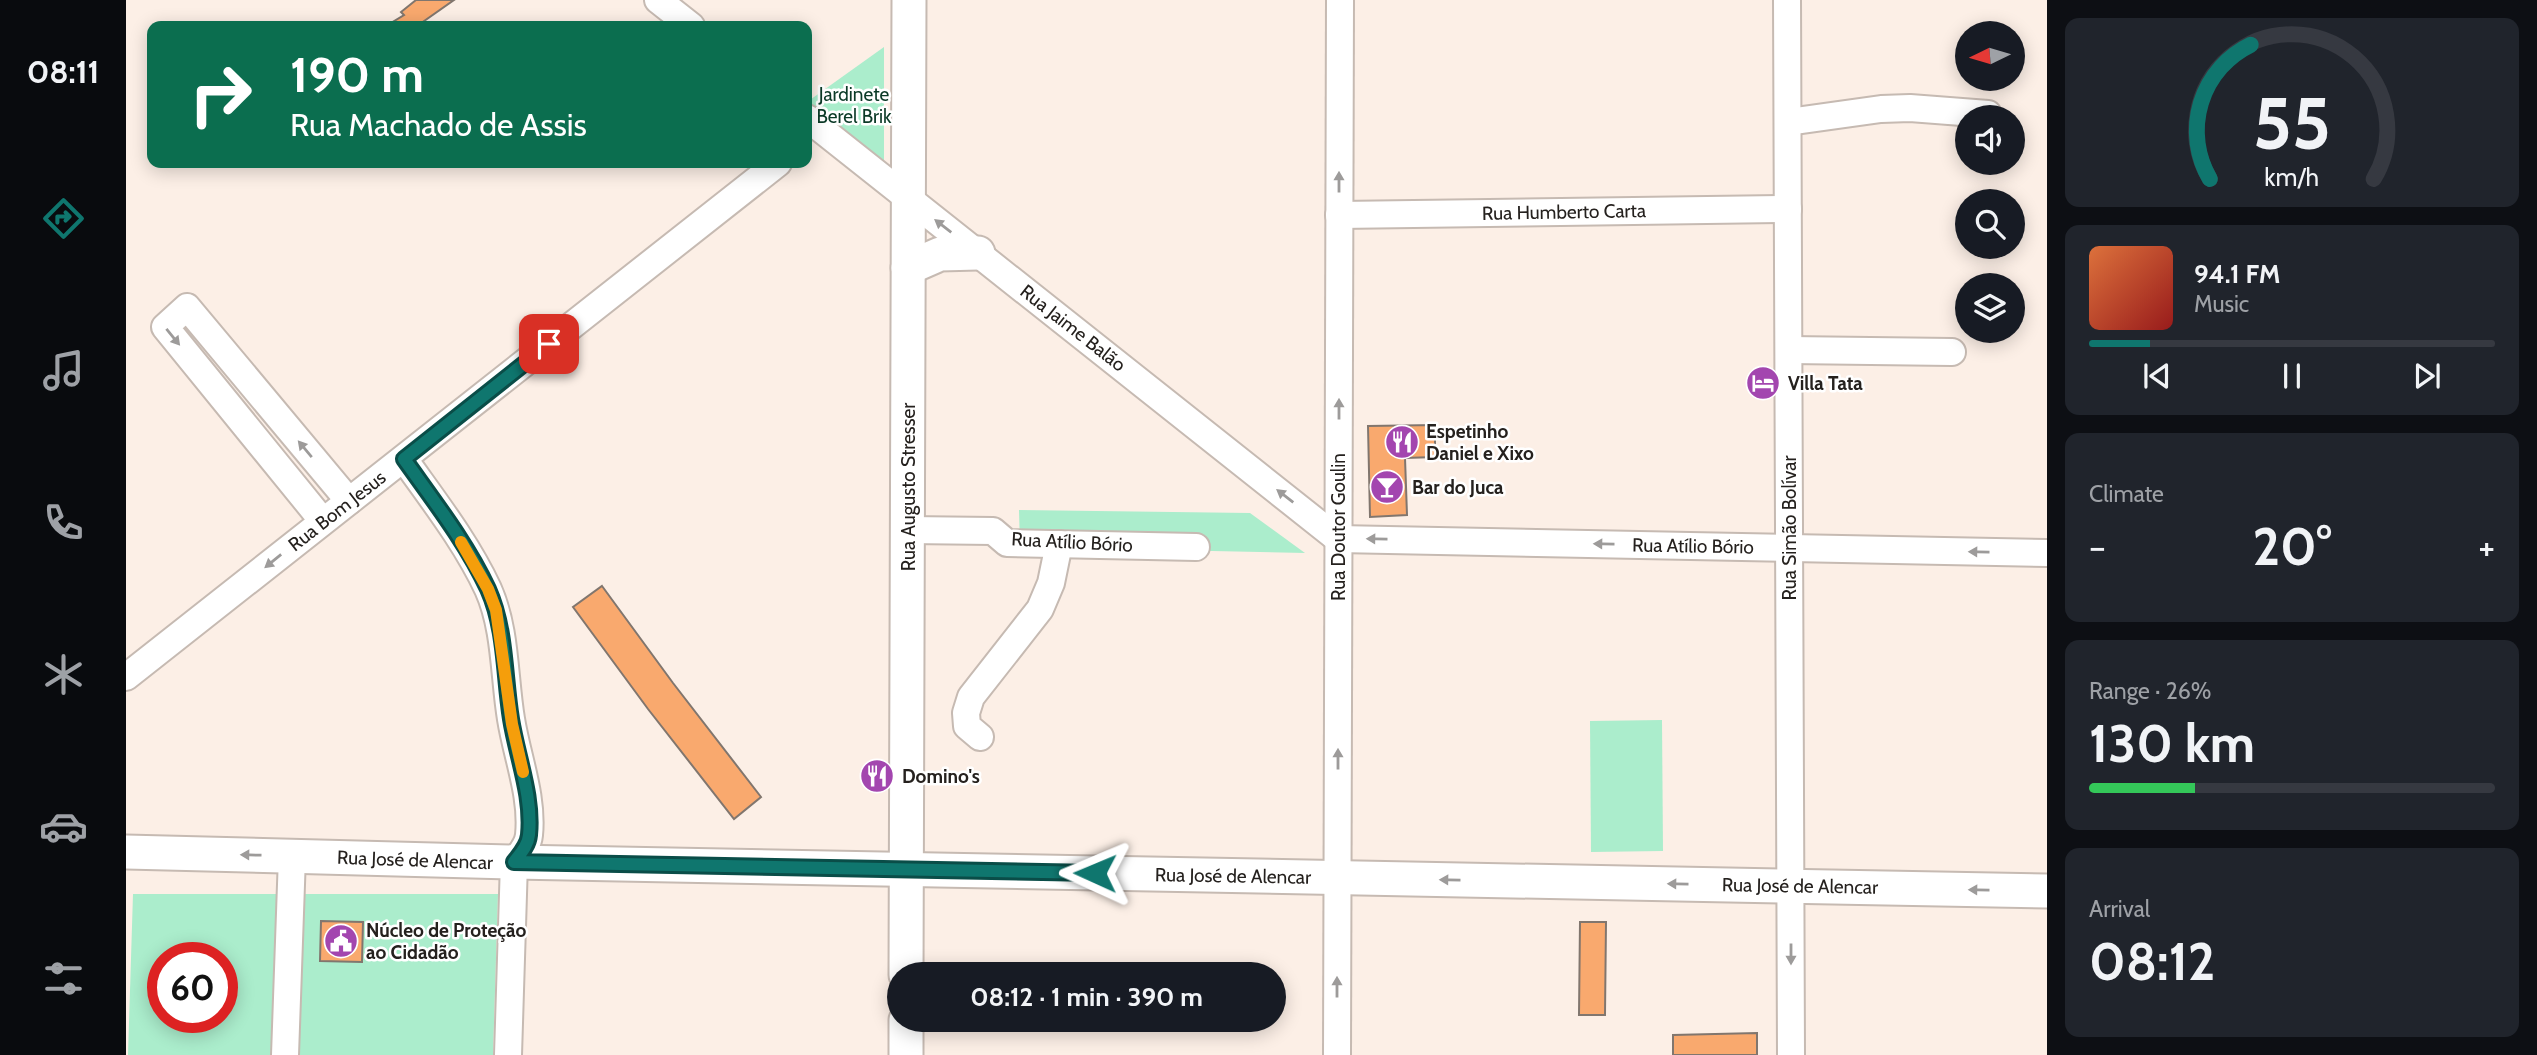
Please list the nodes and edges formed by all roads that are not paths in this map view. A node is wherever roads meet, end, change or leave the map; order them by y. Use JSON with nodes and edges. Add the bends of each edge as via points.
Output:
{"nodes":[{"id":1,"x":658,"y":0,"type":"edge"},
{"id":2,"x":909,"y":0,"type":"edge"},
{"id":3,"x":1340,"y":0,"type":"edge"},
{"id":4,"x":1787,"y":0,"type":"edge"},
{"id":5,"x":685,"y":21,"type":"edge"},
{"id":6,"x":1955,"y":112,"type":"edge"},
{"id":7,"x":1788,"y":122,"type":"junction"},
{"id":8,"x":812,"y":130,"type":"edge"},
{"id":9,"x":772,"y":168,"type":"edge"},
{"id":10,"x":909,"y":198,"type":"junction"},
{"id":11,"x":1788,"y":209,"type":"junction"},
{"id":12,"x":1339,"y":215,"type":"junction"},
{"id":13,"x":978,"y":253,"type":"junction"},
{"id":14,"x":908,"y":268,"type":"junction"},
{"id":15,"x":1788,"y":350,"type":"junction"},
{"id":16,"x":1952,"y":352,"type":"dead end"},
{"id":17,"x":404,"y":459,"type":"junction"},
{"id":18,"x":349,"y":501,"type":"junction"},
{"id":19,"x":322,"y":520,"type":"junction"},
{"id":20,"x":908,"y":530,"type":"junction"},
{"id":21,"x":1338,"y":539,"type":"junction"},
{"id":22,"x":1059,"y":544,"type":"junction"},
{"id":23,"x":1196,"y":547,"type":"dead end"},
{"id":24,"x":1789,"y":548,"type":"junction"},
{"id":25,"x":2047,"y":553,"type":"edge"},
{"id":26,"x":126,"y":677,"type":"edge"},
{"id":27,"x":980,"y":737,"type":"dead end"},
{"id":28,"x":126,"y":852,"type":"edge"},
{"id":29,"x":292,"y":856,"type":"junction"},
{"id":30,"x":514,"y":862,"type":"junction"},
{"id":31,"x":907,"y":869,"type":"junction"},
{"id":32,"x":1338,"y":878,"type":"junction"},
{"id":33,"x":1791,"y":886,"type":"junction"},
{"id":34,"x":2047,"y":891,"type":"edge"},
{"id":35,"x":906,"y":962,"type":"edge"},
{"id":36,"x":906,"y":1032,"type":"edge"},
{"id":37,"x":285,"y":1055,"type":"edge"},
{"id":38,"x":508,"y":1055,"type":"edge"},
{"id":39,"x":906,"y":1055,"type":"edge"},
{"id":40,"x":1337,"y":1055,"type":"edge"},
{"id":41,"x":1791,"y":1055,"type":"edge"}],
"edges":[{"from":1,"to":5,"type":"street"},
{"from":2,"to":10,"type":"main road","name":"Rua Augusto Stresser"},
{"from":12,"to":3,"type":"street","name":"Rua Doutor Goulin","one_way":true},
{"from":4,"to":7,"type":"street","name":"Rua Simão Bolívar"},
{"from":6,"to":7,"type":"street","via":[[1900,108]]},
{"from":7,"to":11,"type":"street","name":"Rua Simão Bolívar"},
{"from":8,"to":10,"type":"street","name":"Rua Jaime Balão"},
{"from":9,"to":17,"type":"street","name":"Rua Bom Jesus"},
{"from":13,"to":10,"type":"street","name":"Rua Jaime Balão","one_way":true},
{"from":10,"to":14,"type":"main road","name":"Rua Augusto Stresser"},
{"from":11,"to":12,"type":"street","name":"Rua Humberto Carta"},
{"from":11,"to":15,"type":"street","name":"Rua Simão Bolívar"},
{"from":21,"to":12,"type":"street","name":"Rua Doutor Goulin","one_way":true},
{"from":13,"to":14,"type":"main road","via":[[940,254]]},
{"from":21,"to":13,"type":"street","name":"Rua Jaime Balão","one_way":true},
{"from":14,"to":20,"type":"main road","name":"Rua Augusto Stresser"},
{"from":15,"to":16,"type":"street"},
{"from":15,"to":24,"type":"street","name":"Rua Simão Bolívar"},
{"from":17,"to":18,"type":"street","name":"Rua Bom Jesus"},
{"from":17,"to":30,"type":"street","via":[[458,538],[496,610],[527,800],[529,835]]},
{"from":18,"to":19,"type":"street","name":"Rua Bom Jesus"},
{"from":18,"to":19,"type":"street","one_way":true,"via":[[187,307],[165,327]]},
{"from":19,"to":26,"type":"street","name":"Rua Bom Jesus","one_way":true},
{"from":20,"to":22,"type":"street","name":"Rua Atílio Bório","via":[[993,531],[1007,543]]},
{"from":20,"to":31,"type":"main road","name":"Rua Augusto Stresser"},
{"from":24,"to":21,"type":"street","name":"Rua Atílio Bório","one_way":true},
{"from":32,"to":21,"type":"street","name":"Rua Doutor Goulin","one_way":true},
{"from":22,"to":23,"type":"street","name":"Rua Atílio Bório"},
{"from":22,"to":27,"type":"street","via":[[1040,609],[971,697],[967,726]]},
{"from":25,"to":24,"type":"street","name":"Rua Atílio Bório","one_way":true},
{"from":24,"to":33,"type":"street","name":"Rua Simão Bolívar"},
{"from":29,"to":28,"type":"main road","name":"Rua José de Alencar","one_way":true},
{"from":29,"to":30,"type":"main road","name":"Rua José de Alencar"},
{"from":29,"to":37,"type":"street"},
{"from":30,"to":31,"type":"main road","name":"Rua José de Alencar"},
{"from":30,"to":38,"type":"street"},
{"from":31,"to":32,"type":"main road","name":"Rua José de Alencar"},
{"from":31,"to":35,"type":"main road","name":"Rua Augusto Stresser"},
{"from":33,"to":32,"type":"main road","name":"Rua José de Alencar","one_way":true},
{"from":40,"to":32,"type":"street","name":"Rua Doutor Goulin","one_way":true},
{"from":34,"to":33,"type":"main road","name":"Rua José de Alencar","one_way":true},
{"from":33,"to":41,"type":"street","name":"Rua Simão Bolívar","one_way":true},
{"from":36,"to":39,"type":"main road"}]}
